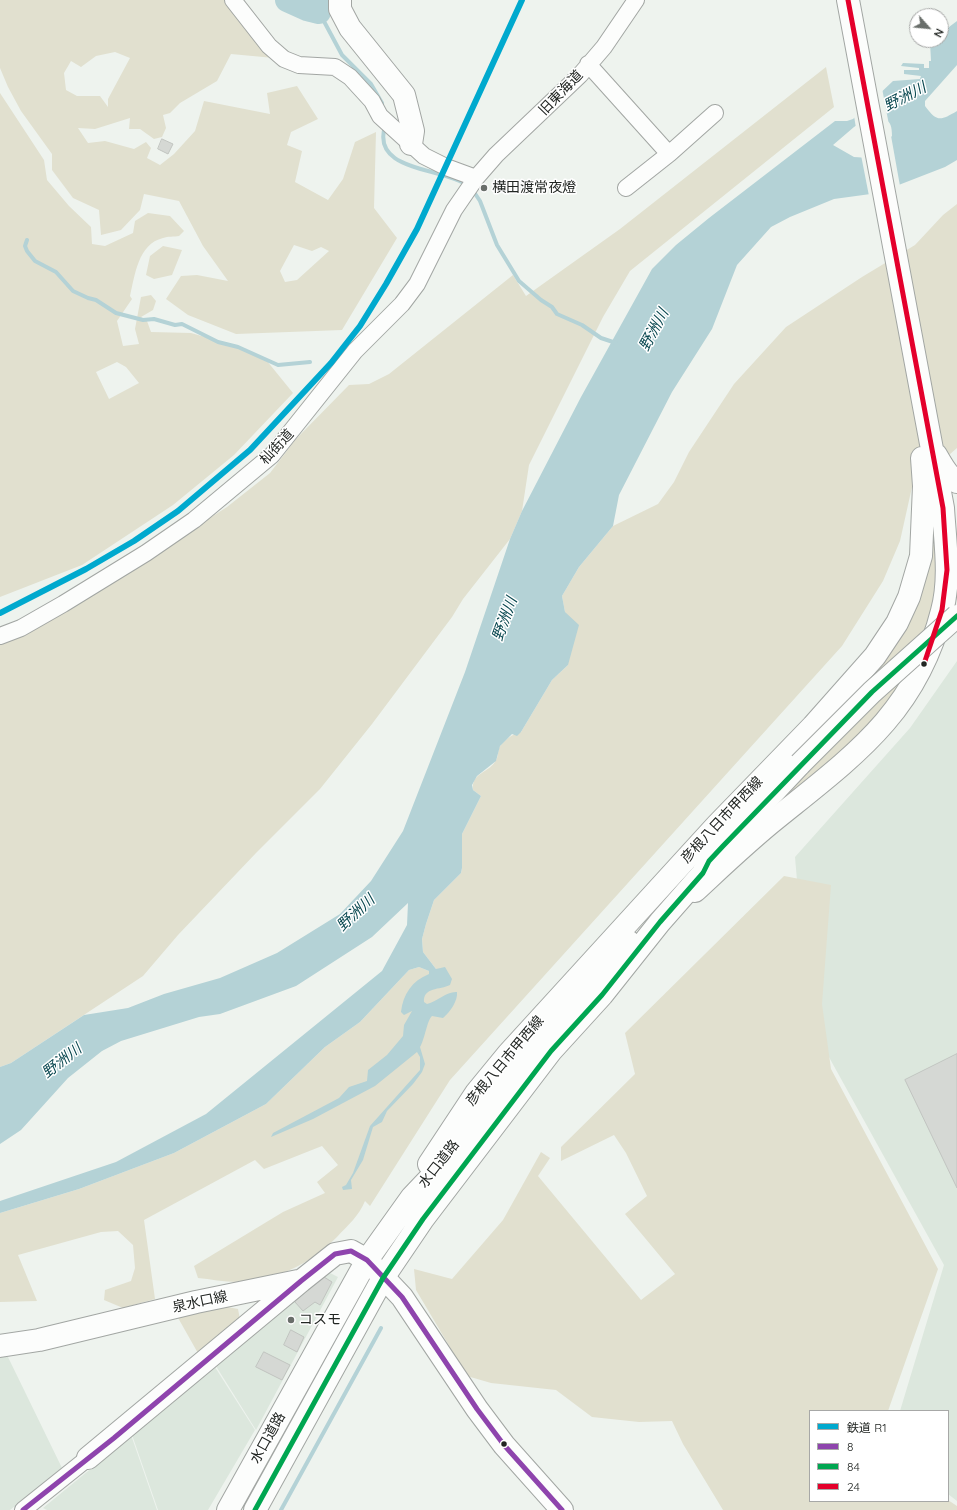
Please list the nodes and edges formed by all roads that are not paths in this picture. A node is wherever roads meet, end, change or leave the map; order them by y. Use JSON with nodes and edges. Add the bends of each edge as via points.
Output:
{"nodes":[{"id":1,"x":233,"y":0,"type":"edge"},
{"id":2,"x":340,"y":0,"type":"edge"},
{"id":3,"x":636,"y":0,"type":"edge"},
{"id":4,"x":849,"y":6,"type":"edge"},
{"id":5,"x":588,"y":64,"type":"junction"},
{"id":6,"x":715,"y":113,"type":"dead end"},
{"id":7,"x":411,"y":144,"type":"junction"},
{"id":8,"x":669,"y":154,"type":"junction"},
{"id":9,"x":472,"y":183,"type":"junction"},
{"id":10,"x":626,"y":188,"type":"dead end"},
{"id":11,"x":922,"y":402,"type":"junction"},
{"id":12,"x":940,"y":478,"type":"edge"},
{"id":13,"x":950,"y":506,"type":"edge"},
{"id":14,"x":957,"y":526,"type":"edge"},
{"id":15,"x":946,"y":548,"type":"junction"},
{"id":16,"x":921,"y":556,"type":"junction"},
{"id":17,"x":957,"y":616,"type":"edge"},
{"id":18,"x":0,"y":636,"type":"edge"},
{"id":19,"x":709,"y":861,"type":"junction"},
{"id":20,"x":641,"y":946,"type":"junction"},
{"id":21,"x":412,"y":1197,"type":"junction"},
{"id":22,"x":368,"y":1260,"type":"junction"},
{"id":23,"x":383,"y":1278,"type":"junction"},
{"id":24,"x":301,"y":1281,"type":"junction"},
{"id":25,"x":0,"y":1346,"type":"edge"},
{"id":26,"x":88,"y":1458,"type":"joint"},
{"id":27,"x":23,"y":1510,"type":"edge"},
{"id":28,"x":228,"y":1510,"type":"edge"},
{"id":29,"x":255,"y":1510,"type":"edge"},
{"id":30,"x":562,"y":1510,"type":"edge"}],
"edges":[{"from":1,"to":7,"type":"street","via":[[269,46],[284,59],[299,65],[336,67],[350,77],[385,120]]},
{"from":2,"to":7,"type":"main road","via":[[340,9],[350,28],[404,95],[414,131]]},
{"from":3,"to":5,"type":"street","name":"旧東海道","via":[[604,47]]},
{"from":4,"to":11,"type":"main road","name":"彦根八日市甲西線"},
{"from":5,"to":8,"type":"street"},
{"from":5,"to":9,"type":"street","name":"旧東海道","via":[[561,95],[496,156]]},
{"from":6,"to":8,"type":"street"},
{"from":7,"to":9,"type":"street","via":[[424,156]]},
{"from":8,"to":10,"type":"street"},
{"from":9,"to":18,"type":"street","name":"杣街道","via":[[454,210],[418,284],[402,304],[355,351],[272,455],[194,520],[146,553],[21,628]]},
{"from":11,"to":12,"type":"main road","name":"彦根八日市甲西線"},
{"from":11,"to":12,"type":"main road","name":"彦根八日市甲西線","via":[[920,434]]},
{"from":12,"to":13,"type":"main road","name":"彦根八日市甲西線"},
{"from":12,"to":16,"type":"main road","name":"彦根八日市甲西線"},
{"from":13,"to":15,"type":"main road","name":"彦根八日市甲西線"},
{"from":13,"to":16,"type":"main road","via":[[928,537]]},
{"from":14,"to":15,"type":"main road"},
{"from":15,"to":20,"type":"main road","name":"彦根八日市甲西線","via":[[947,570],[942,610],[923,667],[894,712],[860,750],[726,862],[685,900],[649,942]]},
{"from":16,"to":21,"type":"main road","name":"彦根八日市甲西線","via":[[909,597],[897,623],[875,656],[508,1054],[476,1093],[423,1172]]},
{"from":17,"to":19,"type":"main road","name":"水口道路","bridge":true,"via":[[872,692]]},
{"from":19,"to":20,"type":"main road","name":"水口道路","via":[[703,872]]},
{"from":19,"to":21,"type":"main road","name":"水口道路","via":[[695,868],[569,1004],[480,1110],[431,1177]]},
{"from":20,"to":23,"type":"main road","name":"水口道路","via":[[602,995],[546,1057],[464,1164]]},
{"from":21,"to":22,"type":"main road","name":"水口道路"},
{"from":22,"to":23,"type":"main road","name":"泉水口線"},
{"from":22,"to":24,"type":"main road","name":"泉水口線","via":[[351,1251],[335,1254]]},
{"from":22,"to":28,"type":"main road","name":"水口道路"},
{"from":23,"to":29,"type":"main road","name":"水口道路"},
{"from":23,"to":30,"type":"main road","name":"泉水口線","via":[[402,1297],[504,1445]]},
{"from":24,"to":25,"type":"main road","name":"泉水口線"},
{"from":24,"to":26,"type":"main road"},
{"from":26,"to":27,"type":"street"}]}
